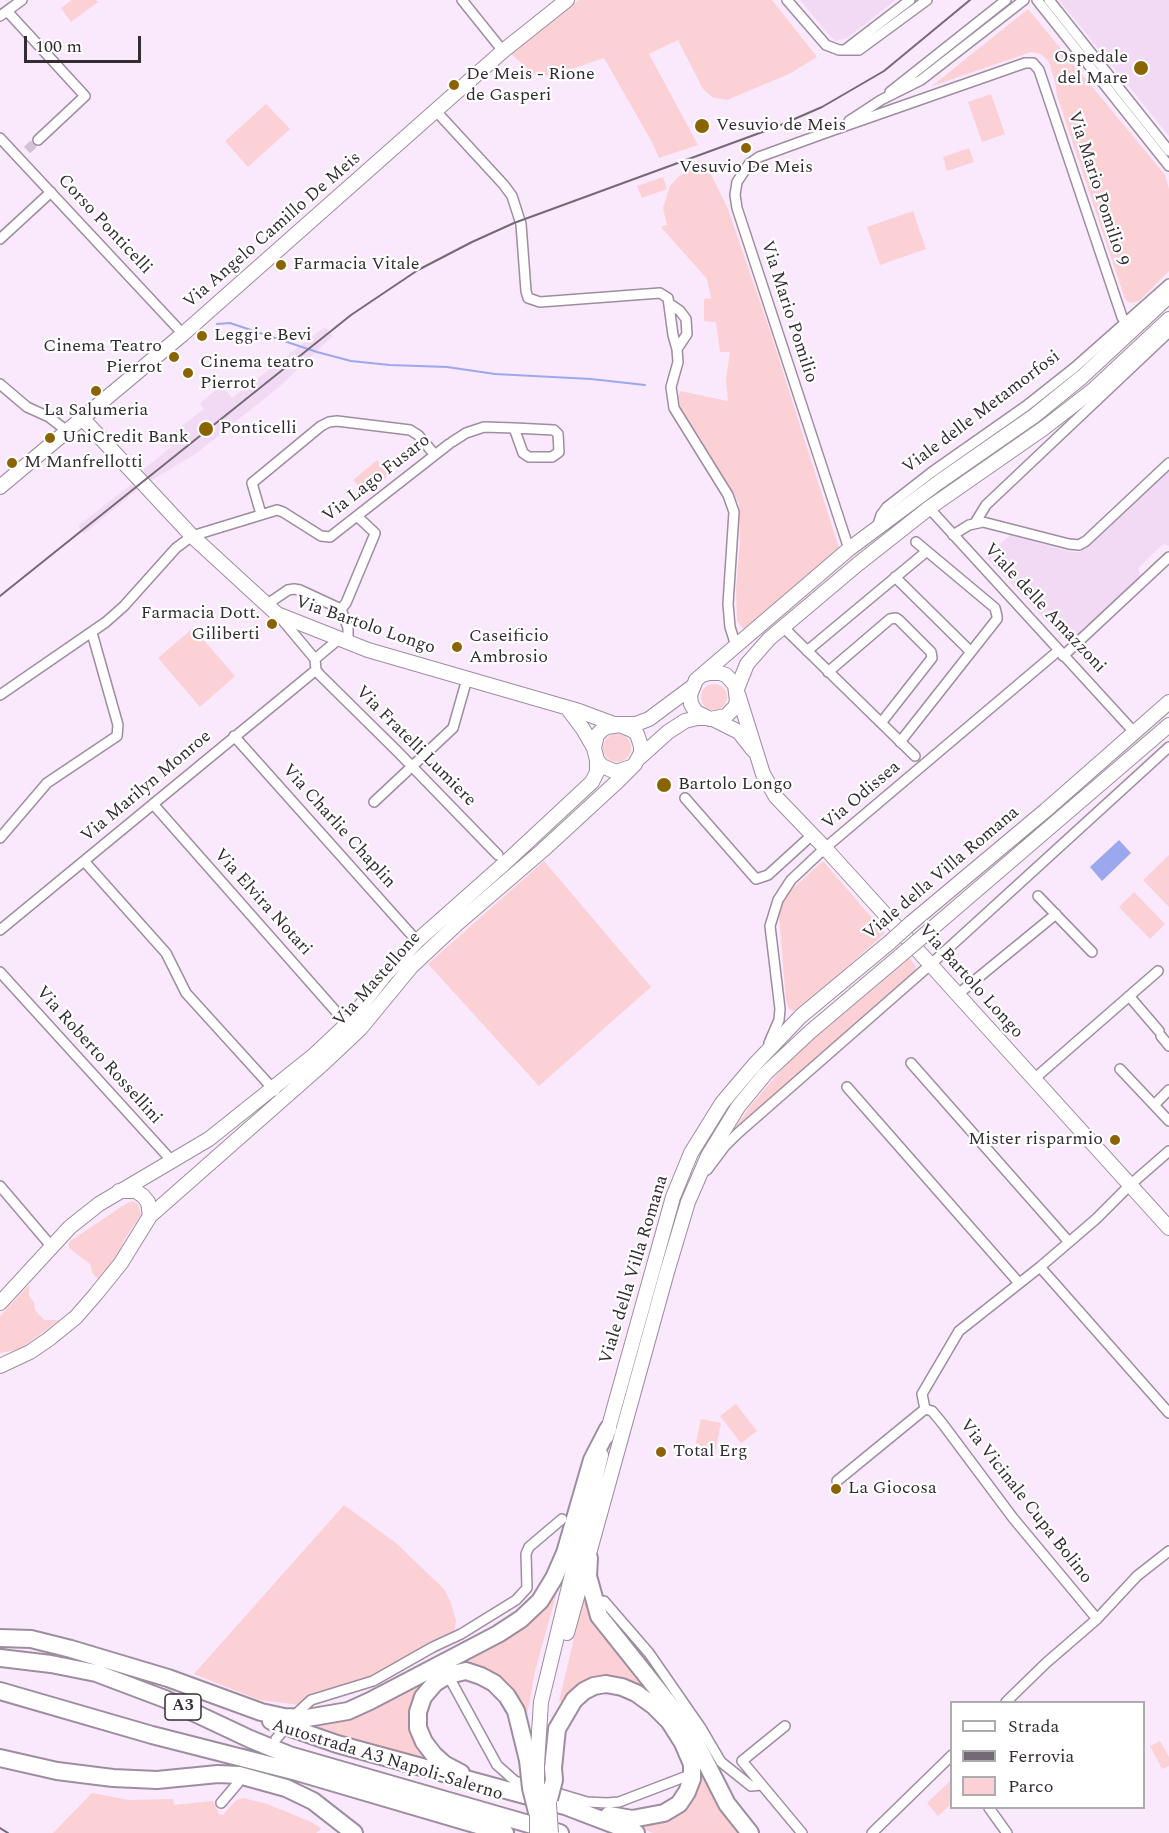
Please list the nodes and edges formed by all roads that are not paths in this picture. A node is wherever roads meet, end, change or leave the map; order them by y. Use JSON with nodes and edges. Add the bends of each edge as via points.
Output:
{"nodes":[{"id":1,"x":22,"y":0,"type":"edge"},
{"id":2,"x":462,"y":0,"type":"edge"},
{"id":3,"x":567,"y":0,"type":"edge"},
{"id":4,"x":787,"y":0,"type":"edge"},
{"id":5,"x":910,"y":0,"type":"edge"},
{"id":6,"x":927,"y":0,"type":"edge"},
{"id":7,"x":1006,"y":0,"type":"edge"},
{"id":8,"x":1024,"y":0,"type":"edge"},
{"id":9,"x":1037,"y":0,"type":"edge"},
{"id":10,"x":1049,"y":0,"type":"edge"},
{"id":11,"x":3,"y":14,"type":"edge"},
{"id":12,"x":842,"y":50,"type":"junction"},
{"id":13,"x":503,"y":51,"type":"junction"},
{"id":14,"x":881,"y":100,"type":"junction"},
{"id":15,"x":902,"y":106,"type":"junction"},
{"id":16,"x":435,"y":110,"type":"junction"},
{"id":17,"x":825,"y":133,"type":"junction"},
{"id":18,"x":0,"y":138,"type":"edge"},
{"id":19,"x":38,"y":140,"type":"tunnel mouth"},
{"id":20,"x":27,"y":150,"type":"tunnel mouth"},
{"id":21,"x":1169,"y":151,"type":"edge"},
{"id":22,"x":18,"y":158,"type":"junction"},
{"id":23,"x":1169,"y":166,"type":"edge"},
{"id":24,"x":51,"y":192,"type":"junction"},
{"id":25,"x":0,"y":239,"type":"edge"},
{"id":26,"x":1169,"y":284,"type":"edge"},
{"id":27,"x":1169,"y":296,"type":"edge"},
{"id":28,"x":670,"y":303,"type":"junction"},
{"id":29,"x":1169,"y":319,"type":"edge"},
{"id":30,"x":1128,"y":326,"type":"junction"},
{"id":31,"x":1169,"y":332,"type":"edge"},
{"id":32,"x":183,"y":334,"type":"junction"},
{"id":33,"x":677,"y":349,"type":"junction"},
{"id":34,"x":0,"y":384,"type":"edge"},
{"id":35,"x":83,"y":419,"type":"junction"},
{"id":36,"x":514,"y":428,"type":"junction"},
{"id":37,"x":68,"y":431,"type":"junction"},
{"id":38,"x":435,"y":455,"type":"junction"},
{"id":39,"x":1169,"y":463,"type":"edge"},
{"id":40,"x":0,"y":487,"type":"edge"},
{"id":41,"x":918,"y":498,"type":"junction"},
{"id":42,"x":929,"y":508,"type":"junction"},
{"id":43,"x":261,"y":514,"type":"junction"},
{"id":44,"x":358,"y":517,"type":"junction"},
{"id":45,"x":975,"y":523,"type":"junction"},
{"id":46,"x":877,"y":528,"type":"junction"},
{"id":47,"x":953,"y":535,"type":"junction"},
{"id":48,"x":192,"y":536,"type":"junction"},
{"id":49,"x":916,"y":542,"type":"dead end"},
{"id":50,"x":849,"y":549,"type":"junction"},
{"id":51,"x":927,"y":551,"type":"junction"},
{"id":52,"x":1169,"y":557,"type":"edge"},
{"id":53,"x":858,"y":564,"type":"junction"},
{"id":54,"x":895,"y":577,"type":"junction"},
{"id":55,"x":266,"y":605,"type":"junction"},
{"id":56,"x":341,"y":609,"type":"junction"},
{"id":57,"x":278,"y":614,"type":"junction"},
{"id":58,"x":783,"y":627,"type":"junction"},
{"id":59,"x":92,"y":633,"type":"junction"},
{"id":60,"x":343,"y":641,"type":"junction"},
{"id":61,"x":736,"y":646,"type":"junction"},
{"id":62,"x":807,"y":651,"type":"junction"},
{"id":63,"x":971,"y":652,"type":"junction"},
{"id":64,"x":1060,"y":653,"type":"junction"},
{"id":65,"x":315,"y":659,"type":"junction"},
{"id":66,"x":316,"y":670,"type":"junction"},
{"id":67,"x":828,"y":672,"type":"junction"},
{"id":68,"x":702,"y":675,"type":"junction"},
{"id":69,"x":467,"y":679,"type":"junction"},
{"id":70,"x":692,"y":687,"type":"junction"},
{"id":71,"x":736,"y":689,"type":"junction"},
{"id":72,"x":0,"y":695,"type":"edge"},
{"id":73,"x":1169,"y":702,"type":"edge"},
{"id":74,"x":568,"y":709,"type":"junction"},
{"id":75,"x":710,"y":719,"type":"junction"},
{"id":76,"x":881,"y":723,"type":"junction"},
{"id":77,"x":620,"y":724,"type":"junction"},
{"id":78,"x":1169,"y":724,"type":"edge"},
{"id":79,"x":1134,"y":732,"type":"junction"},
{"id":80,"x":234,"y":736,"type":"junction"},
{"id":81,"x":900,"y":742,"type":"junction"},
{"id":82,"x":1169,"y":747,"type":"edge"},
{"id":83,"x":595,"y":754,"type":"junction"},
{"id":84,"x":756,"y":754,"type":"junction"},
{"id":85,"x":915,"y":756,"type":"dead end"},
{"id":86,"x":635,"y":763,"type":"junction"},
{"id":87,"x":412,"y":767,"type":"junction"},
{"id":88,"x":686,"y":798,"type":"dead end"},
{"id":89,"x":374,"y":802,"type":"dead end"},
{"id":90,"x":153,"y":804,"type":"junction"},
{"id":91,"x":812,"y":835,"type":"junction"},
{"id":92,"x":0,"y":838,"type":"edge"},
{"id":93,"x":825,"y":848,"type":"junction"},
{"id":94,"x":498,"y":855,"type":"dead end"},
{"id":95,"x":84,"y":861,"type":"junction"},
{"id":96,"x":1038,"y":896,"type":"dead end"},
{"id":97,"x":1056,"y":914,"type":"junction"},
{"id":98,"x":0,"y":930,"type":"edge"},
{"id":99,"x":417,"y":941,"type":"junction"},
{"id":100,"x":1092,"y":952,"type":"dead end"},
{"id":101,"x":930,"y":965,"type":"junction"},
{"id":102,"x":1158,"y":971,"type":"dead end"},
{"id":103,"x":0,"y":972,"type":"edge"},
{"id":104,"x":957,"y":995,"type":"junction"},
{"id":105,"x":1129,"y":996,"type":"junction"},
{"id":106,"x":780,"y":1009,"type":"junction"},
{"id":107,"x":801,"y":1016,"type":"junction"},
{"id":108,"x":347,"y":1024,"type":"junction"},
{"id":109,"x":1169,"y":1046,"type":"edge"},
{"id":110,"x":762,"y":1056,"type":"junction"},
{"id":111,"x":911,"y":1063,"type":"dead end"},
{"id":112,"x":1120,"y":1069,"type":"dead end"},
{"id":113,"x":1034,"y":1078,"type":"junction"},
{"id":114,"x":1169,"y":1090,"type":"edge"},
{"id":115,"x":848,"y":1092,"type":"dead end"},
{"id":116,"x":278,"y":1094,"type":"junction"},
{"id":117,"x":1154,"y":1105,"type":"junction"},
{"id":118,"x":1169,"y":1121,"type":"edge"},
{"id":119,"x":1169,"y":1151,"type":"edge"},
{"id":120,"x":172,"y":1161,"type":"junction"},
{"id":121,"x":1130,"y":1185,"type":"junction"},
{"id":122,"x":0,"y":1186,"type":"edge"},
{"id":123,"x":694,"y":1186,"type":"junction"},
{"id":124,"x":119,"y":1191,"type":"junction"},
{"id":125,"x":150,"y":1216,"type":"junction"},
{"id":126,"x":1169,"y":1228,"type":"edge"},
{"id":127,"x":1069,"y":1242,"type":"junction"},
{"id":128,"x":52,"y":1247,"type":"junction"},
{"id":129,"x":1040,"y":1267,"type":"junction"},
{"id":130,"x":1017,"y":1285,"type":"junction"},
{"id":131,"x":0,"y":1303,"type":"edge"},
{"id":132,"x":0,"y":1366,"type":"edge"},
{"id":133,"x":925,"y":1409,"type":"junction"},
{"id":134,"x":1169,"y":1413,"type":"edge"},
{"id":135,"x":608,"y":1429,"type":"junction"},
{"id":136,"x":837,"y":1481,"type":"dead end"},
{"id":137,"x":562,"y":1519,"type":"dead end"},
{"id":138,"x":1169,"y":1551,"type":"edge"},
{"id":139,"x":588,"y":1558,"type":"junction"},
{"id":140,"x":604,"y":1600,"type":"dead end"},
{"id":141,"x":1097,"y":1619,"type":"junction"},
{"id":142,"x":0,"y":1638,"type":"edge"},
{"id":143,"x":433,"y":1647,"type":"junction"},
{"id":144,"x":0,"y":1658,"type":"edge"},
{"id":145,"x":439,"y":1659,"type":"dead end"},
{"id":146,"x":450,"y":1679,"type":"dead end"},
{"id":147,"x":0,"y":1691,"type":"edge"},
{"id":148,"x":210,"y":1694,"type":"junction"},
{"id":149,"x":1007,"y":1701,"type":"edge"},
{"id":150,"x":297,"y":1713,"type":"dead end"},
{"id":151,"x":785,"y":1726,"type":"dead end"},
{"id":152,"x":283,"y":1731,"type":"dead end"},
{"id":153,"x":276,"y":1739,"type":"dead end"},
{"id":154,"x":950,"y":1756,"type":"edge"},
{"id":155,"x":0,"y":1758,"type":"edge"},
{"id":156,"x":542,"y":1765,"type":"junction"},
{"id":157,"x":687,"y":1776,"type":"dead end"},
{"id":158,"x":238,"y":1779,"type":"junction"},
{"id":159,"x":762,"y":1785,"type":"junction"},
{"id":160,"x":486,"y":1786,"type":"junction"},
{"id":161,"x":549,"y":1799,"type":"joint"},
{"id":162,"x":221,"y":1803,"type":"dead end"},
{"id":163,"x":565,"y":1806,"type":"junction"},
{"id":164,"x":990,"y":1809,"type":"edge"},
{"id":165,"x":427,"y":1810,"type":"junction"},
{"id":166,"x":537,"y":1812,"type":"joint"},
{"id":167,"x":354,"y":1833,"type":"edge"},
{"id":168,"x":504,"y":1833,"type":"edge"},
{"id":169,"x":537,"y":1833,"type":"edge"},
{"id":170,"x":551,"y":1833,"type":"edge"},
{"id":171,"x":560,"y":1833,"type":"edge"},
{"id":172,"x":636,"y":1833,"type":"edge"},
{"id":173,"x":750,"y":1833,"type":"edge"},
{"id":174,"x":802,"y":1833,"type":"edge"},
{"id":175,"x":872,"y":1833,"type":"edge"},
{"id":176,"x":1007,"y":1833,"type":"edge"}],
"edges":[{"from":1,"to":11,"type":"street"},
{"from":2,"to":13,"type":"street"},
{"from":3,"to":13,"type":"street","name":"Via Angelo Camillo De Meis"},
{"from":4,"to":12,"type":"street","via":[[821,41],[832,49]]},
{"from":5,"to":12,"type":"street"},
{"from":6,"to":12,"type":"street","via":[[859,50]]},
{"from":7,"to":14,"type":"street"},
{"from":8,"to":14,"type":"street","via":[[928,75]]},
{"from":9,"to":23,"type":"street"},
{"from":10,"to":21,"type":"street"},
{"from":11,"to":19,"type":"street","via":[[85,96]]},
{"from":13,"to":16,"type":"street","name":"Via Angelo Camillo De Meis"},
{"from":14,"to":15,"type":"street","via":[[890,106]]},
{"from":14,"to":17,"type":"street","name":"Via Mario Pomilio"},
{"from":15,"to":17,"type":"street","name":"Via Mario Pomilio"},
{"from":15,"to":30,"type":"street","name":"Via Mario Pomilio 9","via":[[1033,63]]},
{"from":16,"to":28,"type":"street","via":[[512,196],[521,224],[528,298],[540,302],[660,293]]},
{"from":16,"to":32,"type":"street","name":"Via Angelo Camillo De Meis"},
{"from":17,"to":50,"type":"street","name":"Via Mario Pomilio","via":[[755,159],[740,176],[735,195]]},
{"from":18,"to":22,"type":"street","name":"Corso Ponticelli"},
{"from":20,"to":22,"type":"street"},
{"from":22,"to":24,"type":"street","name":"Corso Ponticelli"},
{"from":24,"to":25,"type":"street"},
{"from":24,"to":32,"type":"street","name":"Corso Ponticelli"},
{"from":26,"to":30,"type":"street","name":"Viale delle Metamorfosi"},
{"from":27,"to":30,"type":"street","name":"Viale delle Metamorfosi"},
{"from":28,"to":33,"type":"street"},
{"from":28,"to":33,"type":"street","via":[[686,320],[687,334]]},
{"from":29,"to":42,"type":"street","via":[[1093,390]]},
{"from":30,"to":41,"type":"street","name":"Viale delle Metamorfosi","via":[[1082,377]]},
{"from":30,"to":46,"type":"street","name":"Viale delle Metamorfosi","via":[[887,507]]},
{"from":31,"to":45,"type":"street","via":[[986,505]]},
{"from":32,"to":35,"type":"street","name":"Via Angelo Camillo De Meis"},
{"from":33,"to":61,"type":"street","via":[[678,362],[671,387],[674,408],[728,495],[734,512],[728,604]]},
{"from":34,"to":37,"type":"street","via":[[27,407]]},
{"from":35,"to":37,"type":"street","name":"Via Angelo Camillo De Meis"},
{"from":35,"to":48,"type":"street","name":"Via Bartolo Longo"},
{"from":36,"to":36,"type":"street","name":"Via Lago Fusaro","via":[[556,431],[559,452],[552,457],[529,457],[523,453]]},
{"from":36,"to":38,"type":"street","name":"Via Lago Fusaro","via":[[484,427],[466,433]]},
{"from":37,"to":40,"type":"street","name":"Via Angelo Camillo De Meis"},
{"from":38,"to":43,"type":"street","via":[[410,430],[329,422],[254,481]]},
{"from":38,"to":44,"type":"street","name":"Via Lago Fusaro"},
{"from":39,"to":45,"type":"street","via":[[1079,545],[992,523]]},
{"from":41,"to":42,"type":"street","name":"Viale delle Metamorfosi"},
{"from":41,"to":46,"type":"street","name":"Viale delle Metamorfosi"},
{"from":42,"to":47,"type":"street","name":"Viale delle Amazzoni"},
{"from":42,"to":53,"type":"street"},
{"from":43,"to":44,"type":"street","name":"Via Lago Fusaro","via":[[280,510],[326,537],[334,536]]},
{"from":43,"to":48,"type":"street","name":"Via Lago Fusaro"},
{"from":44,"to":56,"type":"street","via":[[375,533]]},
{"from":45,"to":47,"type":"street"},
{"from":46,"to":50,"type":"street","name":"Viale delle Metamorfosi"},
{"from":47,"to":64,"type":"street","name":"Viale delle Amazzoni"},
{"from":48,"to":55,"type":"street","name":"Via Bartolo Longo"},
{"from":48,"to":59,"type":"street","via":[[176,548],[116,614]]},
{"from":49,"to":51,"type":"street"},
{"from":50,"to":53,"type":"street"},
{"from":50,"to":61,"type":"street","name":"Viale delle Metamorfosi"},
{"from":51,"to":54,"type":"street"},
{"from":51,"to":63,"type":"street","via":[[997,612],[997,619]]},
{"from":52,"to":64,"type":"street","name":"Via Odissea"},
{"from":53,"to":58,"type":"street"},
{"from":54,"to":62,"type":"street"},
{"from":54,"to":63,"type":"street"},
{"from":55,"to":56,"type":"street","via":[[294,588]]},
{"from":55,"to":57,"type":"street","name":"Via Bartolo Longo"},
{"from":56,"to":60,"type":"street","via":[[348,628]]},
{"from":57,"to":60,"type":"street","name":"Via Bartolo Longo"},
{"from":57,"to":65,"type":"street"},
{"from":58,"to":62,"type":"street"},
{"from":58,"to":71,"type":"street","via":[[752,658]]},
{"from":59,"to":72,"type":"street"},
{"from":59,"to":92,"type":"street","via":[[118,725],[117,736],[47,783]]},
{"from":60,"to":65,"type":"street"},
{"from":60,"to":69,"type":"street","name":"Via Bartolo Longo"},
{"from":61,"to":68,"type":"street","name":"Viale delle Metamorfosi"},
{"from":62,"to":67,"type":"street"},
{"from":63,"to":81,"type":"street"},
{"from":64,"to":79,"type":"street","name":"Viale delle Amazzoni"},
{"from":64,"to":93,"type":"street","name":"Via Odissea"},
{"from":65,"to":66,"type":"street"},
{"from":66,"to":80,"type":"street","name":"Via Marilyn Monroe"},
{"from":66,"to":87,"type":"street","name":"Via Fratelli Lumiere"},
{"from":67,"to":76,"type":"street"},
{"from":67,"to":76,"type":"street","via":[[890,619],[899,620],[931,652],[932,658]]},
{"from":68,"to":70,"type":"street"},
{"from":68,"to":71,"type":"street","via":[[720,673]]},
{"from":69,"to":74,"type":"street","name":"Via Bartolo Longo"},
{"from":69,"to":87,"type":"street","via":[[453,728]]},
{"from":70,"to":75,"type":"street","via":[[691,704],[696,712]]},
{"from":70,"to":77,"type":"street","name":"Via Bartolo Longo","via":[[649,719]]},
{"from":71,"to":75,"type":"street","via":[[735,707],[726,716]]},
{"from":71,"to":84,"type":"street","name":"Via Bartolo Longo"},
{"from":73,"to":79,"type":"street","name":"Viale della Villa Romana"},
{"from":74,"to":77,"type":"street","name":"Via Bartolo Longo"},
{"from":74,"to":83,"type":"street"},
{"from":75,"to":84,"type":"street","name":"Via Bartolo Longo","via":[[739,732]]},
{"from":75,"to":86,"type":"street","via":[[685,721]]},
{"from":76,"to":81,"type":"street"},
{"from":77,"to":83,"type":"street","via":[[597,735]]},
{"from":77,"to":86,"type":"street","via":[[640,740]]},
{"from":78,"to":123,"type":"street","name":"Viale della Villa Romana","bridge":true,"via":[[766,1073],[723,1131]]},
{"from":79,"to":107,"type":"street","name":"Viale della Villa Romana","bridge":true},
{"from":80,"to":90,"type":"street","name":"Via Marilyn Monroe"},
{"from":80,"to":99,"type":"street","name":"Via Charlie Chaplin"},
{"from":81,"to":85,"type":"street"},
{"from":82,"to":101,"type":"street","name":"Viale della Villa Romana"},
{"from":83,"to":86,"type":"street","via":[[602,766],[616,772]]},
{"from":83,"to":99,"type":"street","name":"Via Mastellone","via":[[597,772],[592,782]]},
{"from":84,"to":91,"type":"street","name":"Via Bartolo Longo","via":[[772,792]]},
{"from":86,"to":116,"type":"street","name":"Via Mastellone","via":[[411,967],[360,1029]]},
{"from":87,"to":89,"type":"street"},
{"from":87,"to":94,"type":"street","name":"Via Fratelli Lumiere"},
{"from":88,"to":91,"type":"street","via":[[756,879],[768,875]]},
{"from":90,"to":95,"type":"street","name":"Via Marilyn Monroe"},
{"from":90,"to":108,"type":"street","name":"Via Elvira Notari"},
{"from":91,"to":93,"type":"street","name":"Via Bartolo Longo"},
{"from":93,"to":101,"type":"street","name":"Via Bartolo Longo"},
{"from":93,"to":106,"type":"street","name":"Via Odissea","via":[[791,880],[772,915]]},
{"from":95,"to":98,"type":"street","name":"Via Marilyn Monroe"},
{"from":95,"to":116,"type":"street","via":[[166,953],[186,993]]},
{"from":96,"to":97,"type":"street"},
{"from":97,"to":100,"type":"street"},
{"from":97,"to":104,"type":"street"},
{"from":99,"to":108,"type":"street","name":"Via Mastellone"},
{"from":101,"to":104,"type":"street","name":"Via Bartolo Longo"},
{"from":101,"to":123,"type":"street","name":"Viale della Villa Romana","via":[[737,1134]]},
{"from":102,"to":105,"type":"street"},
{"from":103,"to":120,"type":"street","name":"Via Roberto Rossellini"},
{"from":104,"to":113,"type":"street","name":"Via Bartolo Longo"},
{"from":105,"to":109,"type":"street"},
{"from":105,"to":113,"type":"street"},
{"from":106,"to":107,"type":"street","via":[[790,1016]]},
{"from":106,"to":110,"type":"street","name":"Via Odissea","via":[[774,1034]]},
{"from":107,"to":110,"type":"street","name":"Viale della Villa Romana"},
{"from":108,"to":116,"type":"street","name":"Via Mastellone"},
{"from":110,"to":135,"type":"street","name":"Viale della Villa Romana","via":[[722,1103],[691,1153],[673,1197]]},
{"from":111,"to":127,"type":"street"},
{"from":112,"to":117,"type":"street"},
{"from":113,"to":121,"type":"street","name":"Via Bartolo Longo"},
{"from":114,"to":117,"type":"street"},
{"from":115,"to":130,"type":"street"},
{"from":116,"to":120,"type":"street","name":"Via Mastellone"},
{"from":116,"to":125,"type":"street","name":"Via Mastellone"},
{"from":117,"to":118,"type":"street"},
{"from":119,"to":121,"type":"street"},
{"from":120,"to":124,"type":"street","name":"Via Mastellone"},
{"from":121,"to":126,"type":"street","name":"Via Bartolo Longo"},
{"from":121,"to":127,"type":"street"},
{"from":122,"to":128,"type":"street"},
{"from":123,"to":139,"type":"street","name":"Viale della Villa Romana"},
{"from":124,"to":125,"type":"street","via":[[136,1191],[143,1196]]},
{"from":124,"to":128,"type":"street","name":"Via Mastellone","via":[[70,1227]]},
{"from":125,"to":132,"type":"street","name":"Via Mastellone","via":[[121,1263],[76,1317],[30,1352]]},
{"from":127,"to":129,"type":"street"},
{"from":128,"to":131,"type":"street","name":"Via Mastellone"},
{"from":129,"to":130,"type":"street"},
{"from":129,"to":134,"type":"street"},
{"from":130,"to":133,"type":"street","via":[[959,1331],[922,1394]]},
{"from":133,"to":136,"type":"street"},
{"from":133,"to":141,"type":"street","name":"Via Vicinale Cupa Bolino","via":[[942,1423],[1013,1518]]},
{"from":135,"to":148,"type":"highway","via":[[592,1460],[554,1578],[540,1601],[521,1619],[348,1711],[307,1718],[284,1717]]},
{"from":135,"to":156,"type":"street","name":"Viale della Villa Romana","via":[[541,1702]]},
{"from":137,"to":143,"type":"street","via":[[529,1547],[527,1587],[523,1594],[461,1634]]},
{"from":138,"to":141,"type":"street","via":[[1137,1576]]},
{"from":139,"to":156,"type":"street","name":"Viale della Villa Romana","via":[[557,1669]]},
{"from":139,"to":173,"type":"highway","via":[[588,1576],[598,1616],[681,1719],[727,1803]]},
{"from":140,"to":159,"type":"street","via":[[649,1653],[701,1728],[718,1764],[751,1786]]},
{"from":141,"to":149,"type":"street"},
{"from":142,"to":148,"type":"highway","via":[[54,1644]]},
{"from":143,"to":145,"type":"street"},
{"from":143,"to":150,"type":"street","via":[[373,1681],[311,1700]]},
{"from":144,"to":171,"type":"highway","name":"Autostrada A3 Napoli-Salerno","number":"A3","via":[[96,1673],[165,1699],[289,1755]]},
{"from":146,"to":157,"type":"street","via":[[496,1765],[520,1783],[587,1802],[607,1803]]},
{"from":147,"to":165,"type":"highway","name":"Autostrada A3 Napoli-Salerno","number":"A3"},
{"from":148,"to":160,"type":"highway","via":[[272,1722],[337,1744]]},
{"from":151,"to":159,"type":"street","via":[[742,1761]]},
{"from":152,"to":153,"type":"street"},
{"from":154,"to":175,"type":"street"},
{"from":155,"to":158,"type":"highway","number":"A3","via":[[112,1778],[158,1780],[218,1774]]},
{"from":156,"to":160,"type":"highway","via":[[516,1711],[494,1683],[466,1671],[448,1675],[423,1697],[418,1728],[424,1742],[444,1764]]},
{"from":156,"to":161,"type":"highway","bridge":true,"via":[[554,1780]]},
{"from":156,"to":163,"type":"highway","via":[[574,1700],[594,1686],[606,1684],[636,1693],[654,1706],[679,1735],[692,1764],[692,1779],[679,1804],[664,1813],[632,1819]]},
{"from":156,"to":166,"type":"highway","bridge":true,"via":[[531,1788]]},
{"from":158,"to":162,"type":"street"},
{"from":158,"to":165,"type":"highway","number":"A3","via":[[306,1786]]},
{"from":158,"to":167,"type":"highway","number":"A3","via":[[286,1788],[313,1801]]},
{"from":159,"to":174,"type":"street"},
{"from":160,"to":163,"type":"highway"},
{"from":161,"to":170,"type":"street","bridge":true},
{"from":163,"to":172,"type":"highway"},
{"from":164,"to":176,"type":"street"},
{"from":165,"to":168,"type":"highway","name":"Autostrada A3 Napoli-Salerno","number":"A3"},
{"from":166,"to":169,"type":"street","bridge":true}]}
